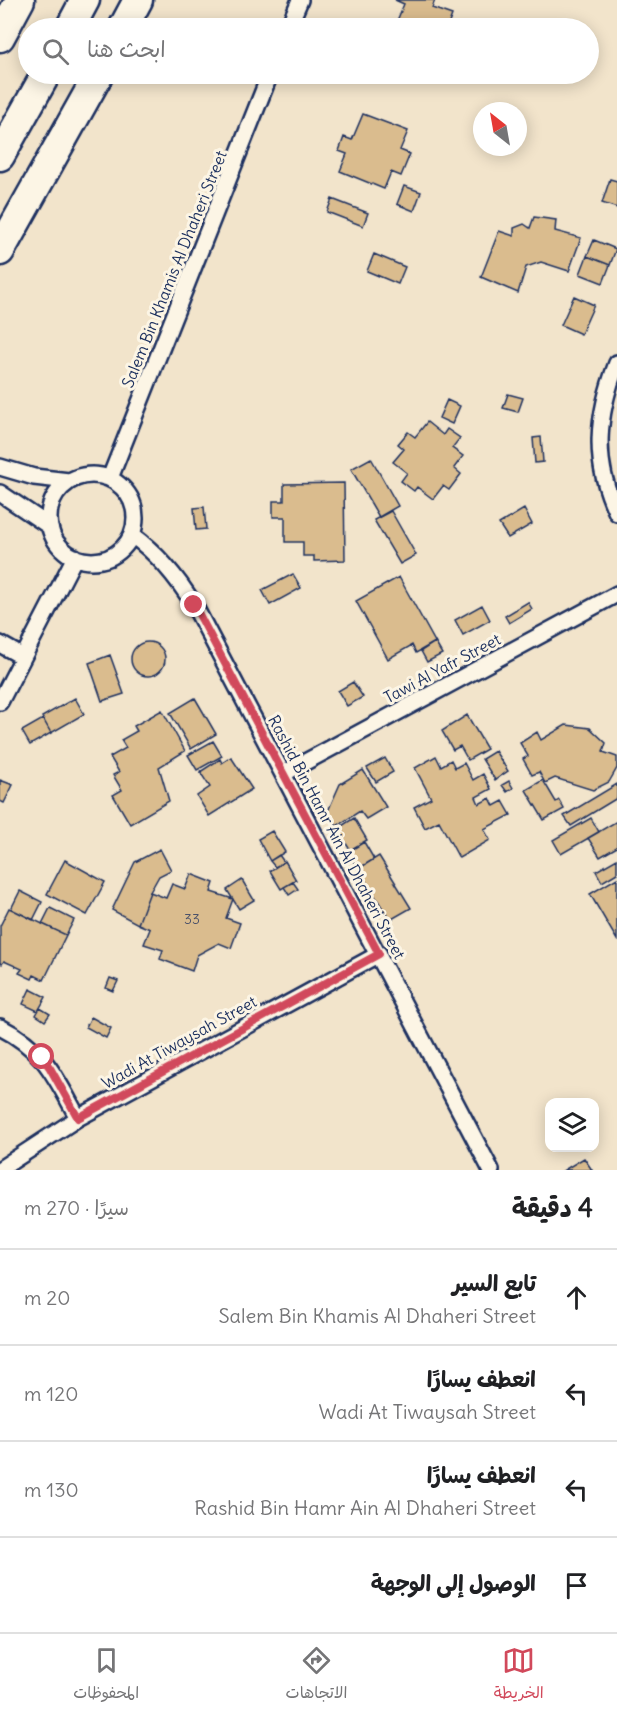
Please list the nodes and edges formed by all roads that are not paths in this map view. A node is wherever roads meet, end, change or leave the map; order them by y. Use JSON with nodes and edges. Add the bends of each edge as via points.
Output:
{"nodes":[{"id":1,"x":20,"y":0,"type":"edge"},
{"id":2,"x":85,"y":0,"type":"edge"},
{"id":3,"x":138,"y":0,"type":"edge"},
{"id":4,"x":300,"y":0,"type":"edge"},
{"id":5,"x":75,"y":18,"type":"edge"},
{"id":6,"x":128,"y":18,"type":"edge"},
{"id":7,"x":292,"y":18,"type":"edge"},
{"id":8,"x":0,"y":37,"type":"edge"},
{"id":9,"x":40,"y":84,"type":"edge"},
{"id":10,"x":93,"y":84,"type":"edge"},
{"id":11,"x":266,"y":84,"type":"edge"},
{"id":12,"x":0,"y":156,"type":"edge"},
{"id":13,"x":0,"y":251,"type":"edge"},
{"id":14,"x":617,"y":363,"type":"edge"},
{"id":15,"x":0,"y":467,"type":"edge"},
{"id":16,"x":110,"y":478,"type":"junction"},
{"id":17,"x":69,"y":481,"type":"junction"},
{"id":18,"x":0,"y":493,"type":"edge"},
{"id":19,"x":617,"y":513,"type":"edge"},
{"id":20,"x":49,"y":526,"type":"junction"},
{"id":21,"x":132,"y":535,"type":"junction"},
{"id":22,"x":75,"y":557,"type":"junction"},
{"id":23,"x":617,"y":594,"type":"edge"},
{"id":24,"x":0,"y":644,"type":"edge"},
{"id":25,"x":23,"y":657,"type":"junction"},
{"id":26,"x":0,"y":702,"type":"edge"},
{"id":27,"x":283,"y":774,"type":"junction"},
{"id":28,"x":379,"y":954,"type":"junction"},
{"id":29,"x":0,"y":1027,"type":"edge"},
{"id":30,"x":78,"y":1118,"type":"junction"},
{"id":31,"x":0,"y":1169,"type":"edge"},
{"id":32,"x":491,"y":1170,"type":"edge"}],
"edges":[{"from":1,"to":8,"type":"highway"},
{"from":2,"to":5,"type":"highway"},
{"from":3,"to":6,"type":"highway"},
{"from":4,"to":7,"type":"street"},
{"from":9,"to":12,"type":"highway"},
{"from":10,"to":13,"type":"highway"},
{"from":11,"to":16,"type":"street","name":"Salem Bin Khamis Al Dhaheri Street"},
{"from":14,"to":19,"type":"street","via":[[602,407],[599,445]]},
{"from":15,"to":17,"type":"street","via":[[34,477]]},
{"from":16,"to":17,"type":"street","via":[[89,474]]},
{"from":16,"to":21,"type":"street","via":[[132,502]]},
{"from":17,"to":20,"type":"street","via":[[52,501]]},
{"from":18,"to":20,"type":"street"},
{"from":20,"to":22,"type":"street","via":[[58,545]]},
{"from":21,"to":22,"type":"street","via":[[108,558]]},
{"from":21,"to":27,"type":"street","name":"Rashid Bin Hamr Ain Al Dhaheri Street","via":[[160,559],[184,589]]},
{"from":22,"to":25,"type":"street"},
{"from":23,"to":27,"type":"street","name":"Tawi Al Yafr Street"},
{"from":24,"to":25,"type":"street"},
{"from":25,"to":26,"type":"street"},
{"from":27,"to":28,"type":"street","name":"Rashid Bin Hamr Ain Al Dhaheri Street"},
{"from":28,"to":30,"type":"street","name":"Wadi At Tiwaysah Street"},
{"from":28,"to":32,"type":"street","name":"Rashid Bin Hamr Ain Al Dhaheri Street"},
{"from":29,"to":30,"type":"street","via":[[18,1036],[42,1057]]},
{"from":30,"to":31,"type":"street","name":"Wadi At Tiwaysah Street"}]}
